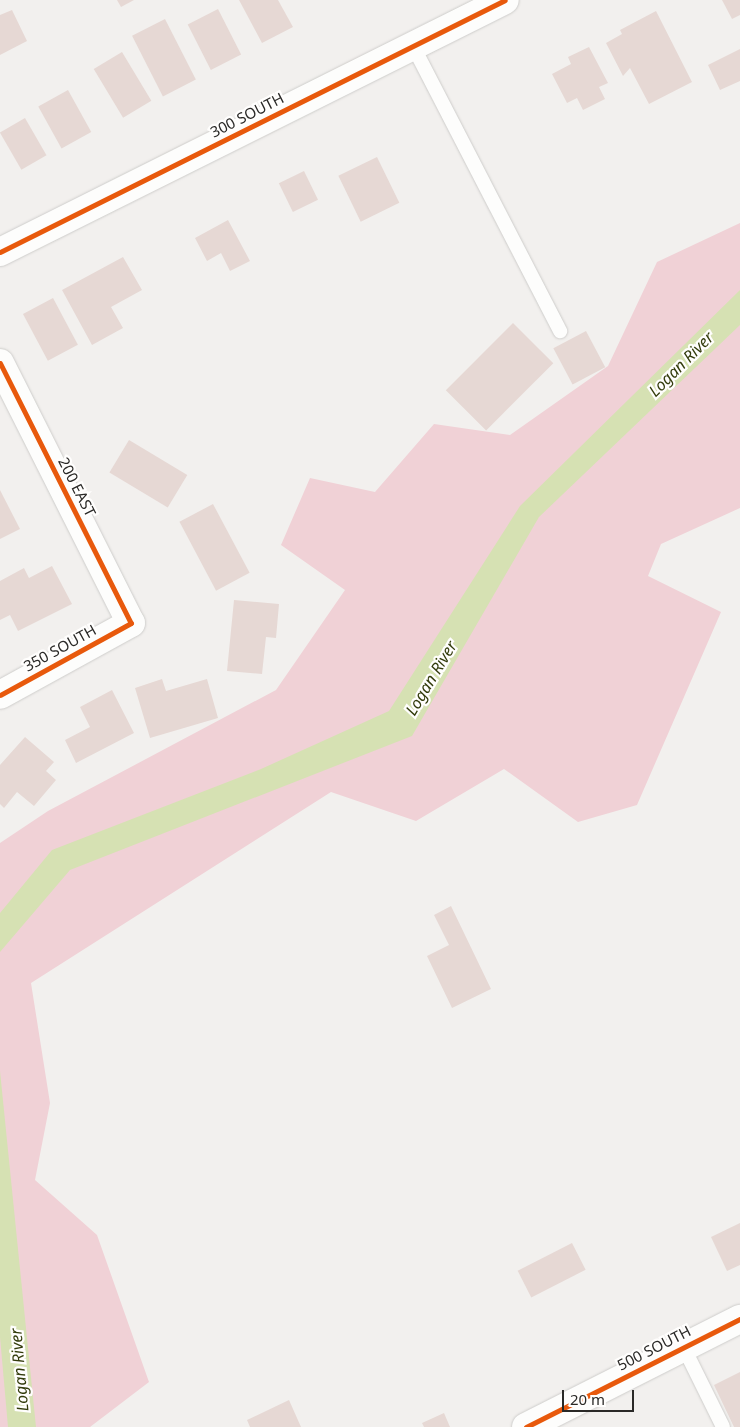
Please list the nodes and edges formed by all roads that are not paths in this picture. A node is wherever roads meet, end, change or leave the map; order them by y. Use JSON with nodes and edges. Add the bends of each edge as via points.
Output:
{"nodes":[{"id":1,"x":504,"y":0,"type":"edge"},
{"id":2,"x":413,"y":46,"type":"junction"},
{"id":3,"x":0,"y":252,"type":"edge"},
{"id":4,"x":560,"y":331,"type":"dead end"},
{"id":5,"x":0,"y":363,"type":"edge"},
{"id":6,"x":131,"y":623,"type":"joint"},
{"id":7,"x":0,"y":695,"type":"edge"},
{"id":8,"x":740,"y":1319,"type":"edge"},
{"id":9,"x":683,"y":1346,"type":"junction"},
{"id":10,"x":526,"y":1427,"type":"edge"},
{"id":11,"x":722,"y":1427,"type":"edge"}],
"edges":[{"from":1,"to":2,"type":"street","name":"300 SOUTH"},
{"from":2,"to":3,"type":"street","name":"300 SOUTH"},
{"from":2,"to":4,"type":"lane"},
{"from":5,"to":6,"type":"street","name":"200 EAST"},
{"from":6,"to":7,"type":"street","name":"350 SOUTH"},
{"from":8,"to":9,"type":"street","name":"500 SOUTH"},
{"from":9,"to":10,"type":"street","name":"500 SOUTH"},
{"from":9,"to":11,"type":"lane"}]}
